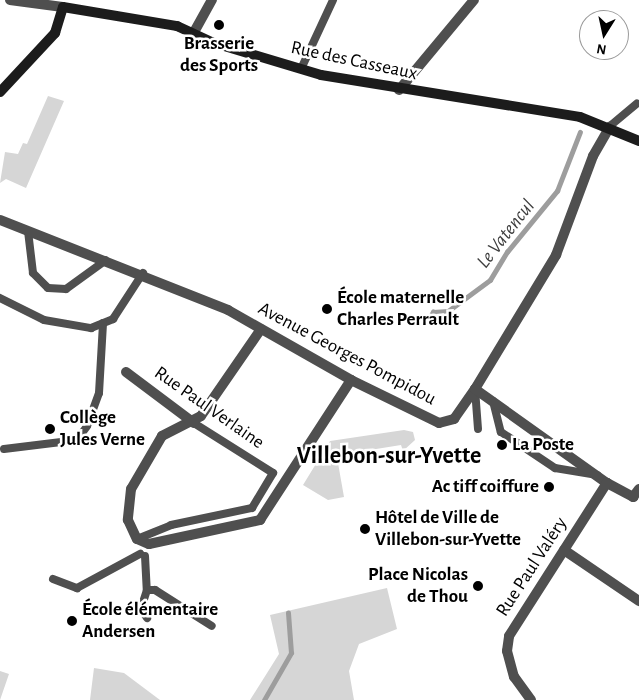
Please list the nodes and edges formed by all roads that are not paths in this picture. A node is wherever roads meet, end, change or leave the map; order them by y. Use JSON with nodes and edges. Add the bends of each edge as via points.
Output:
{"nodes":[{"id":1,"x":10,"y":0,"type":"edge"},
{"id":2,"x":212,"y":0,"type":"edge"},
{"id":3,"x":333,"y":0,"type":"edge"},
{"id":4,"x":474,"y":0,"type":"edge"},
{"id":5,"x":63,"y":7,"type":"junction"},
{"id":6,"x":193,"y":34,"type":"junction"},
{"id":7,"x":301,"y":69,"type":"junction"},
{"id":8,"x":400,"y":90,"type":"junction"},
{"id":9,"x":0,"y":92,"type":"edge"},
{"id":10,"x":637,"y":103,"type":"dead end"},
{"id":11,"x":610,"y":126,"type":"junction"},
{"id":12,"x":639,"y":140,"type":"edge"},
{"id":13,"x":0,"y":220,"type":"edge"},
{"id":14,"x":28,"y":231,"type":"junction"},
{"id":15,"x":106,"y":260,"type":"junction"},
{"id":16,"x":143,"y":273,"type":"junction"},
{"id":17,"x":0,"y":298,"type":"edge"},
{"id":18,"x":102,"y":323,"type":"junction"},
{"id":19,"x":261,"y":329,"type":"junction"},
{"id":20,"x":126,"y":372,"type":"dead end"},
{"id":21,"x":351,"y":380,"type":"junction"},
{"id":22,"x":475,"y":389,"type":"junction"},
{"id":23,"x":493,"y":401,"type":"junction"},
{"id":24,"x":194,"y":423,"type":"junction"},
{"id":25,"x":478,"y":429,"type":"dead end"},
{"id":26,"x":4,"y":449,"type":"dead end"},
{"id":27,"x":599,"y":475,"type":"junction"},
{"id":28,"x":607,"y":484,"type":"junction"},
{"id":29,"x":637,"y":494,"type":"edge"},
{"id":30,"x":137,"y":539,"type":"junction"},
{"id":31,"x":564,"y":550,"type":"junction"},
{"id":32,"x":53,"y":579,"type":"dead end"},
{"id":33,"x":146,"y":590,"type":"junction"},
{"id":34,"x":639,"y":601,"type":"edge"},
{"id":35,"x":147,"y":618,"type":"dead end"},
{"id":36,"x":212,"y":626,"type":"dead end"},
{"id":37,"x":531,"y":700,"type":"edge"}],
"edges":[{"from":1,"to":5,"type":"street"},
{"from":2,"to":6,"type":"street"},
{"from":3,"to":7,"type":"lane"},
{"from":4,"to":8,"type":"street"},
{"from":5,"to":6,"type":"street","name":"Rue des Casseaux","via":[[146,18]]},
{"from":5,"to":9,"type":"street","via":[[55,32]]},
{"from":6,"to":7,"type":"street","name":"Rue des Casseaux"},
{"from":7,"to":8,"type":"street","name":"Rue des Casseaux"},
{"from":8,"to":11,"type":"street","name":"Rue des Casseaux","via":[[580,117]]},
{"from":10,"to":11,"type":"lane"},
{"from":11,"to":12,"type":"street","name":"Rue des Casseaux"},
{"from":11,"to":22,"type":"street","name":"Avenue Georges Pompidou","via":[[593,156],[556,255]]},
{"from":13,"to":14,"type":"street","name":"Avenue Georges Pompidou"},
{"from":14,"to":15,"type":"street","name":"Avenue Georges Pompidou"},
{"from":14,"to":15,"type":"lane","via":[[33,273],[48,288],[74,285]]},
{"from":15,"to":16,"type":"street","name":"Avenue Georges Pompidou"},
{"from":16,"to":18,"type":"lane","via":[[113,319]]},
{"from":16,"to":19,"type":"street","name":"Avenue Georges Pompidou"},
{"from":17,"to":18,"type":"lane","via":[[44,320],[91,328]]},
{"from":18,"to":26,"type":"lane","via":[[99,392],[87,426],[77,440]]},
{"from":19,"to":21,"type":"street","name":"Avenue Georges Pompidou"},
{"from":19,"to":24,"type":"street"},
{"from":20,"to":24,"type":"street","name":"Rue Paul Verlaine"},
{"from":21,"to":22,"type":"street","name":"Avenue Georges Pompidou","via":[[439,423],[454,419]]},
{"from":21,"to":30,"type":"street","via":[[260,520],[150,544]]},
{"from":22,"to":23,"type":"street"},
{"from":22,"to":25,"type":"lane"},
{"from":23,"to":27,"type":"street"},
{"from":23,"to":27,"type":"lane","via":[[501,432],[555,468]]},
{"from":24,"to":30,"type":"street","via":[[162,436],[130,489],[128,520]]},
{"from":24,"to":30,"type":"lane","name":"Rue Paul Verlaine","via":[[273,473],[252,508],[171,525]]},
{"from":27,"to":28,"type":"street"},
{"from":28,"to":29,"type":"street"},
{"from":28,"to":31,"type":"street","name":"Rue Paul Valéry"},
{"from":31,"to":34,"type":"street"},
{"from":31,"to":37,"type":"street","name":"Rue Paul Valéry","via":[[509,636],[507,651],[514,677]]},
{"from":32,"to":33,"type":"lane","via":[[77,588],[143,555]]},
{"from":33,"to":35,"type":"lane","via":[[141,609]]},
{"from":33,"to":36,"type":"lane","via":[[156,590]]}]}
